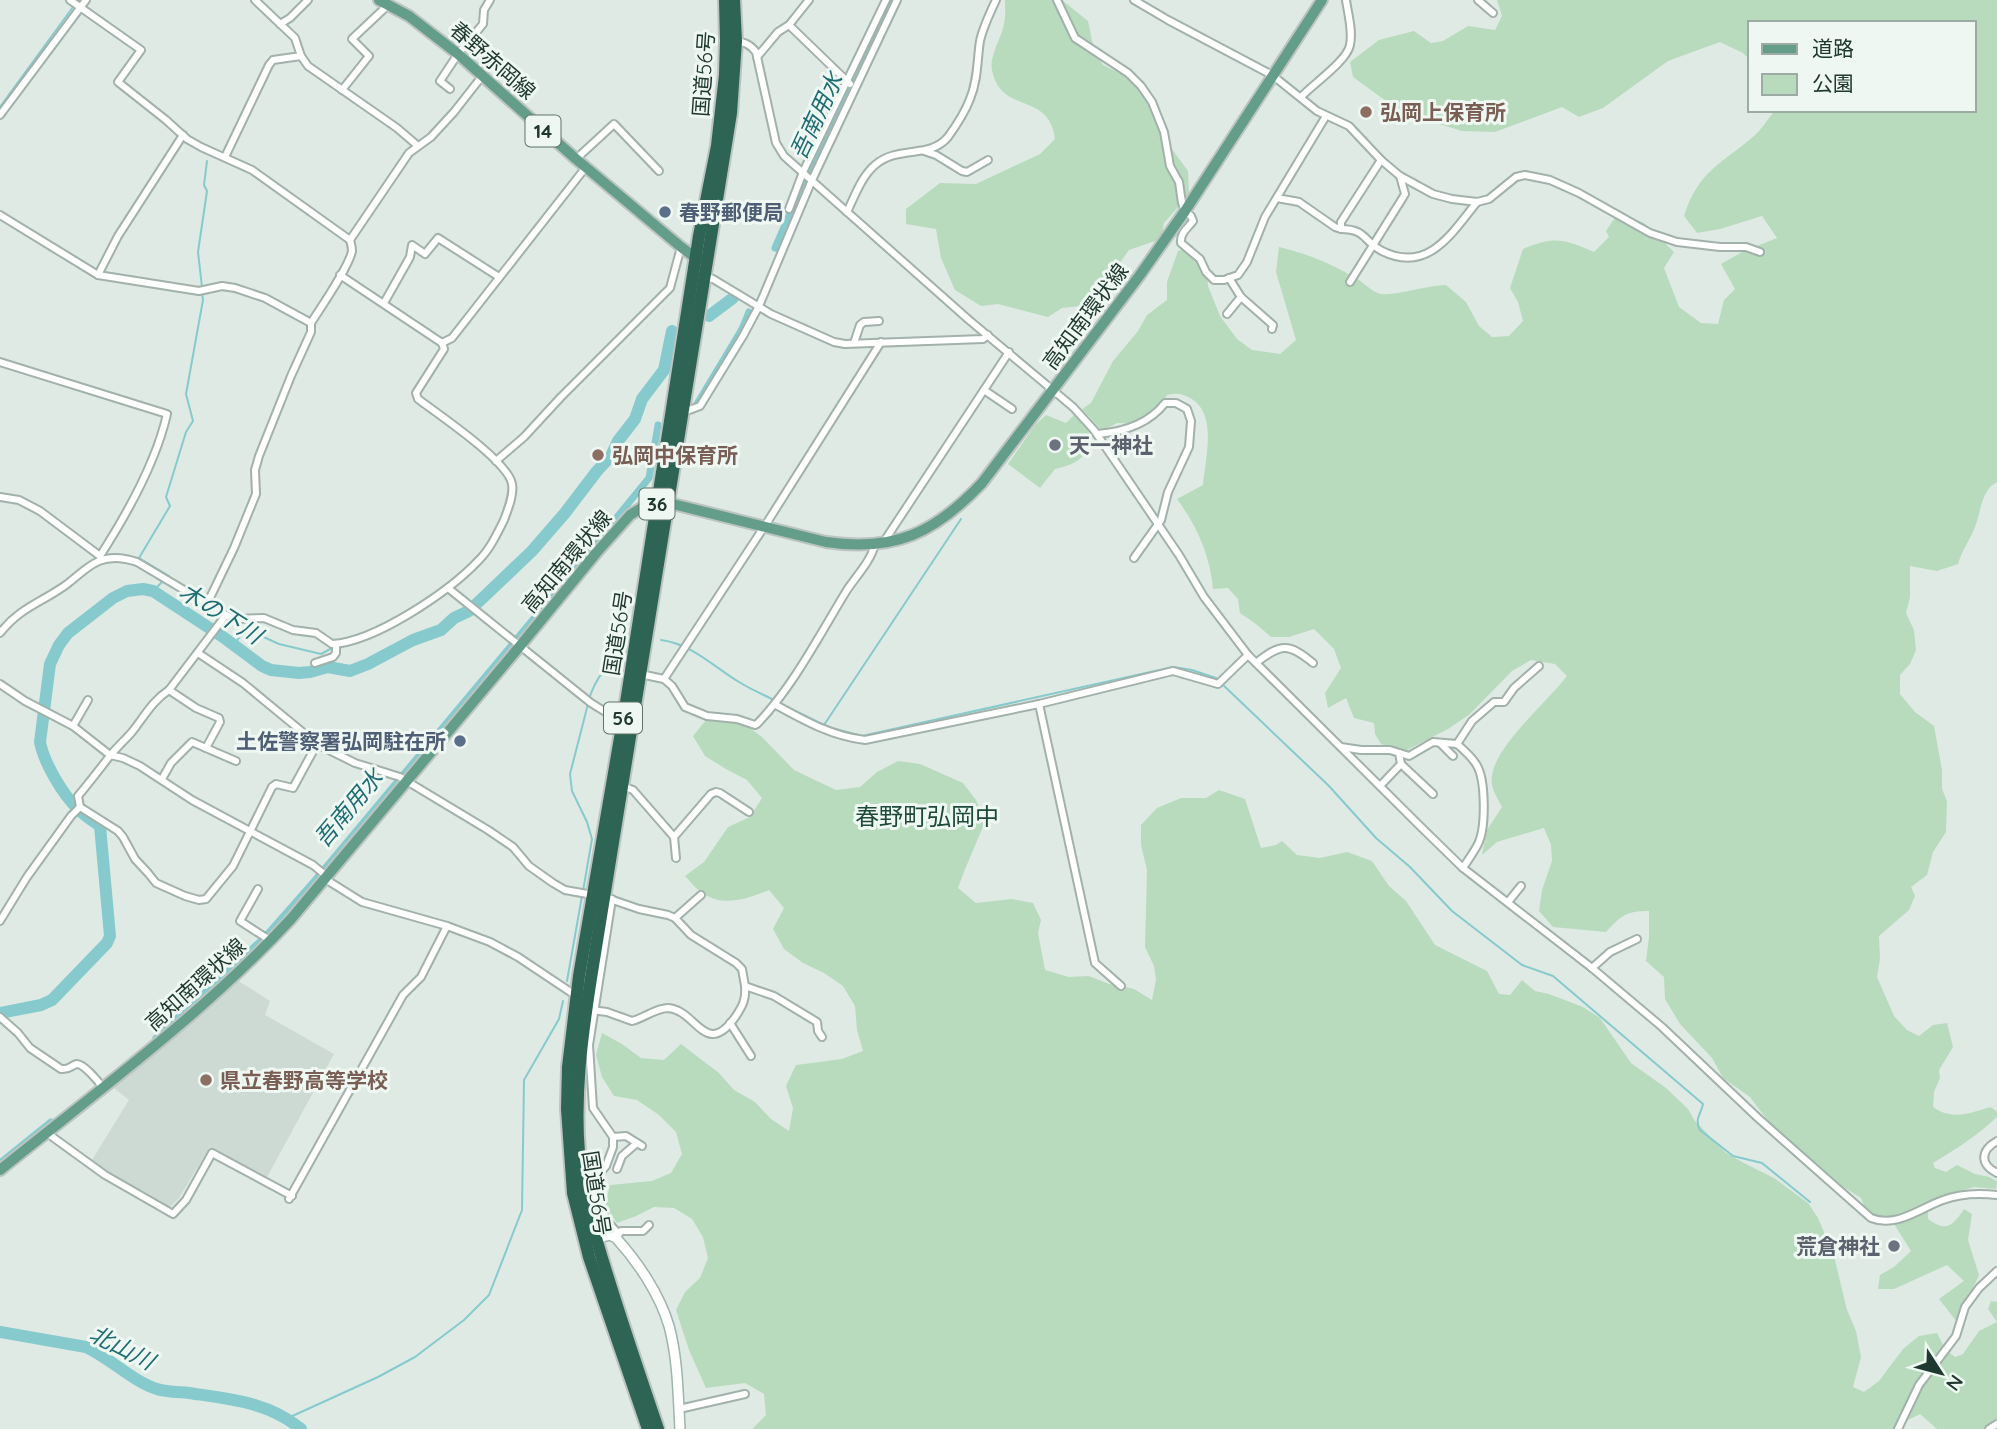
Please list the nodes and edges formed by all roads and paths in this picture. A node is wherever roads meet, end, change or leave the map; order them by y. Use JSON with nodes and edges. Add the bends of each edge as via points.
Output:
{"nodes":[{"id":1,"x":70,"y":0,"type":"edge"},
{"id":2,"x":86,"y":0,"type":"edge"},
{"id":3,"x":256,"y":0,"type":"edge"},
{"id":4,"x":309,"y":0,"type":"edge"},
{"id":5,"x":490,"y":0,"type":"edge"},
{"id":6,"x":725,"y":0,"type":"edge"},
{"id":7,"x":734,"y":0,"type":"edge"},
{"id":8,"x":809,"y":0,"type":"edge"},
{"id":9,"x":886,"y":0,"type":"edge"},
{"id":10,"x":897,"y":0,"type":"edge"},
{"id":11,"x":996,"y":0,"type":"edge"},
{"id":12,"x":1057,"y":0,"type":"edge"},
{"id":13,"x":1134,"y":0,"type":"edge"},
{"id":14,"x":1322,"y":0,"type":"edge"},
{"id":15,"x":1346,"y":0,"type":"edge"},
{"id":16,"x":1478,"y":0,"type":"edge"},
{"id":17,"x":383,"y":3,"type":"edge"},
{"id":18,"x":79,"y":8,"type":"junction"},
{"id":19,"x":1493,"y":13,"type":"dead end"},
{"id":20,"x":280,"y":23,"type":"junction"},
{"id":21,"x":789,"y":25,"type":"junction"},
{"id":22,"x":731,"y":41,"type":"junction"},
{"id":23,"x":458,"y":54,"type":"junction"},
{"id":24,"x":301,"y":56,"type":"junction"},
{"id":25,"x":757,"y":57,"type":"junction"},
{"id":26,"x":483,"y":75,"type":"junction"},
{"id":27,"x":1272,"y":75,"type":"junction"},
{"id":28,"x":847,"y":82,"type":"junction"},
{"id":29,"x":855,"y":88,"type":"junction"},
{"id":30,"x":450,"y":89,"type":"dead end"},
{"id":31,"x":342,"y":90,"type":"junction"},
{"id":32,"x":1301,"y":97,"type":"junction"},
{"id":33,"x":0,"y":115,"type":"edge"},
{"id":34,"x":1326,"y":116,"type":"junction"},
{"id":35,"x":183,"y":135,"type":"junction"},
{"id":36,"x":418,"y":146,"type":"junction"},
{"id":37,"x":923,"y":150,"type":"junction"},
{"id":38,"x":225,"y":157,"type":"junction"},
{"id":39,"x":576,"y":160,"type":"junction"},
{"id":40,"x":988,"y":160,"type":"dead end"},
{"id":41,"x":1381,"y":160,"type":"junction"},
{"id":42,"x":586,"y":167,"type":"junction"},
{"id":43,"x":659,"y":171,"type":"dead end"},
{"id":44,"x":807,"y":176,"type":"junction"},
{"id":45,"x":1400,"y":176,"type":"junction"},
{"id":46,"x":1277,"y":198,"type":"junction"},
{"id":47,"x":1477,"y":202,"type":"junction"},
{"id":48,"x":789,"y":209,"type":"dead end"},
{"id":49,"x":1185,"y":211,"type":"junction"},
{"id":50,"x":847,"y":212,"type":"junction"},
{"id":51,"x":0,"y":215,"type":"edge"},
{"id":52,"x":1341,"y":229,"type":"junction"},
{"id":53,"x":349,"y":240,"type":"junction"},
{"id":54,"x":1373,"y":244,"type":"junction"},
{"id":55,"x":681,"y":247,"type":"junction"},
{"id":56,"x":1760,"y":252,"type":"dead end"},
{"id":57,"x":701,"y":259,"type":"junction"},
{"id":58,"x":98,"y":275,"type":"junction"},
{"id":59,"x":340,"y":275,"type":"junction"},
{"id":60,"x":699,"y":275,"type":"junction"},
{"id":61,"x":499,"y":277,"type":"junction"},
{"id":62,"x":1229,"y":278,"type":"junction"},
{"id":63,"x":1350,"y":282,"type":"dead end"},
{"id":64,"x":1241,"y":297,"type":"junction"},
{"id":65,"x":384,"y":303,"type":"junction"},
{"id":66,"x":759,"y":306,"type":"junction"},
{"id":67,"x":1227,"y":314,"type":"dead end"},
{"id":68,"x":878,"y":321,"type":"dead end"},
{"id":69,"x":311,"y":323,"type":"junction"},
{"id":70,"x":1272,"y":329,"type":"dead end"},
{"id":71,"x":988,"y":335,"type":"junction"},
{"id":72,"x":881,"y":342,"type":"junction"},
{"id":73,"x":442,"y":343,"type":"junction"},
{"id":74,"x":854,"y":344,"type":"junction"},
{"id":75,"x":1009,"y":352,"type":"junction"},
{"id":76,"x":0,"y":362,"type":"edge"},
{"id":77,"x":1054,"y":389,"type":"junction"},
{"id":78,"x":984,"y":390,"type":"junction"},
{"id":79,"x":1012,"y":409,"type":"dead end"},
{"id":80,"x":684,"y":412,"type":"junction"},
{"id":81,"x":1097,"y":434,"type":"junction"},
{"id":82,"x":496,"y":461,"type":"junction"},
{"id":83,"x":0,"y":496,"type":"edge"},
{"id":84,"x":663,"y":503,"type":"junction"},
{"id":85,"x":1158,"y":524,"type":"junction"},
{"id":86,"x":765,"y":525,"type":"junction"},
{"id":87,"x":879,"y":543,"type":"junction"},
{"id":88,"x":101,"y":558,"type":"junction"},
{"id":89,"x":1135,"y":558,"type":"dead end"},
{"id":90,"x":448,"y":588,"type":"junction"},
{"id":91,"x":207,"y":604,"type":"junction"},
{"id":92,"x":226,"y":615,"type":"junction"},
{"id":93,"x":0,"y":633,"type":"edge"},
{"id":94,"x":336,"y":644,"type":"junction"},
{"id":95,"x":517,"y":644,"type":"junction"},
{"id":96,"x":198,"y":653,"type":"junction"},
{"id":97,"x":1248,"y":655,"type":"junction"},
{"id":98,"x":314,"y":663,"type":"dead end"},
{"id":99,"x":1256,"y":663,"type":"junction"},
{"id":100,"x":1313,"y":663,"type":"dead end"},
{"id":101,"x":1539,"y":666,"type":"dead end"},
{"id":102,"x":640,"y":674,"type":"junction"},
{"id":103,"x":664,"y":679,"type":"junction"},
{"id":104,"x":0,"y":684,"type":"edge"},
{"id":105,"x":169,"y":690,"type":"junction"},
{"id":106,"x":88,"y":700,"type":"dead end"},
{"id":107,"x":777,"y":703,"type":"junction"},
{"id":108,"x":1039,"y":704,"type":"junction"},
{"id":109,"x":73,"y":726,"type":"junction"},
{"id":110,"x":621,"y":726,"type":"junction"},
{"id":111,"x":630,"y":736,"type":"junction"},
{"id":112,"x":1439,"y":741,"type":"junction"},
{"id":113,"x":317,"y":744,"type":"junction"},
{"id":114,"x":1457,"y":744,"type":"junction"},
{"id":115,"x":1342,"y":747,"type":"junction"},
{"id":116,"x":206,"y":748,"type":"junction"},
{"id":117,"x":1399,"y":753,"type":"junction"},
{"id":118,"x":110,"y":755,"type":"junction"},
{"id":119,"x":1453,"y":756,"type":"dead end"},
{"id":120,"x":236,"y":761,"type":"dead end"},
{"id":121,"x":1401,"y":764,"type":"junction"},
{"id":122,"x":162,"y":779,"type":"junction"},
{"id":123,"x":403,"y":779,"type":"junction"},
{"id":124,"x":622,"y":786,"type":"junction"},
{"id":125,"x":1380,"y":786,"type":"junction"},
{"id":126,"x":1433,"y":794,"type":"dead end"},
{"id":127,"x":78,"y":808,"type":"junction"},
{"id":128,"x":749,"y":812,"type":"dead end"},
{"id":129,"x":251,"y":832,"type":"junction"},
{"id":130,"x":674,"y":837,"type":"junction"},
{"id":131,"x":676,"y":858,"type":"dead end"},
{"id":132,"x":1464,"y":868,"type":"junction"},
{"id":133,"x":323,"y":874,"type":"junction"},
{"id":134,"x":1521,"y":886,"type":"dead end"},
{"id":135,"x":258,"y":889,"type":"dead end"},
{"id":136,"x":701,"y":895,"type":"dead end"},
{"id":137,"x":595,"y":896,"type":"junction"},
{"id":138,"x":1508,"y":902,"type":"junction"},
{"id":139,"x":675,"y":918,"type":"junction"},
{"id":140,"x":0,"y":921,"type":"edge"},
{"id":141,"x":447,"y":926,"type":"junction"},
{"id":142,"x":1637,"y":939,"type":"dead end"},
{"id":143,"x":271,"y":941,"type":"junction"},
{"id":144,"x":1592,"y":968,"type":"junction"},
{"id":145,"x":745,"y":986,"type":"junction"},
{"id":146,"x":1121,"y":986,"type":"dead end"},
{"id":147,"x":576,"y":996,"type":"junction"},
{"id":148,"x":589,"y":1009,"type":"junction"},
{"id":149,"x":0,"y":1017,"type":"edge"},
{"id":150,"x":730,"y":1023,"type":"junction"},
{"id":151,"x":822,"y":1037,"type":"dead end"},
{"id":152,"x":751,"y":1056,"type":"dead end"},
{"id":153,"x":101,"y":1085,"type":"junction"},
{"id":154,"x":47,"y":1132,"type":"junction"},
{"id":155,"x":613,"y":1138,"type":"junction"},
{"id":156,"x":1997,"y":1141,"type":"edge"},
{"id":157,"x":617,"y":1169,"type":"dead end"},
{"id":158,"x":0,"y":1170,"type":"edge"},
{"id":159,"x":1997,"y":1173,"type":"edge"},
{"id":160,"x":1997,"y":1195,"type":"edge"},
{"id":161,"x":649,"y":1225,"type":"dead end"},
{"id":162,"x":618,"y":1236,"type":"junction"},
{"id":163,"x":595,"y":1239,"type":"junction"},
{"id":164,"x":1997,"y":1271,"type":"edge"},
{"id":165,"x":745,"y":1394,"type":"dead end"},
{"id":166,"x":679,"y":1409,"type":"junction"},
{"id":167,"x":1997,"y":1424,"type":"edge"},
{"id":168,"x":648,"y":1429,"type":"edge"},
{"id":169,"x":658,"y":1429,"type":"edge"},
{"id":170,"x":680,"y":1429,"type":"edge"},
{"id":171,"x":1898,"y":1429,"type":"edge"},
{"id":172,"x":1989,"y":1429,"type":"edge"}],
"edges":[{"from":1,"to":18,"type":"street"},
{"from":2,"to":18,"type":"street"},
{"from":3,"to":20,"type":"street"},
{"from":4,"to":20,"type":"street"},
{"from":5,"to":23,"type":"street","via":[[483,24]]},
{"from":6,"to":22,"type":"highway","name":"国道56号","number":"56"},
{"from":7,"to":22,"type":"highway","name":"国道56号","number":"56"},
{"from":8,"to":21,"type":"street"},
{"from":9,"to":28,"type":"street"},
{"from":10,"to":29,"type":"street"},
{"from":11,"to":37,"type":"street","via":[[981,37],[970,99],[939,146]]},
{"from":12,"to":49,"type":"street","via":[[1075,38],[1128,74],[1152,102]]},
{"from":13,"to":27,"type":"street"},
{"from":14,"to":27,"type":"main road","name":"高知南環状線","number":"36"},
{"from":15,"to":32,"type":"street","via":[[1350,48]]},
{"from":16,"to":19,"type":"street"},
{"from":17,"to":23,"type":"main road","name":"春野赤岡線","number":"14"},
{"from":17,"to":31,"type":"street","via":[[352,38],[369,56]]},
{"from":18,"to":33,"type":"street"},
{"from":18,"to":35,"type":"street","via":[[141,50],[118,82]]},
{"from":20,"to":24,"type":"street","via":[[295,38]]},
{"from":21,"to":25,"type":"street"},
{"from":21,"to":28,"type":"street"},
{"from":22,"to":25,"type":"street","via":[[752,46]]},
{"from":22,"to":57,"type":"highway","name":"国道56号","number":"56"},
{"from":23,"to":26,"type":"main road","name":"春野赤岡線","number":"14"},
{"from":23,"to":30,"type":"street","via":[[440,81]]},
{"from":24,"to":31,"type":"street"},
{"from":24,"to":38,"type":"street","via":[[273,60],[269,65]]},
{"from":25,"to":44,"type":"street","via":[[776,144]]},
{"from":26,"to":36,"type":"street","via":[[454,113]]},
{"from":26,"to":39,"type":"main road","name":"春野赤岡線","number":"14"},
{"from":27,"to":32,"type":"street"},
{"from":27,"to":49,"type":"main road","name":"高知南環状線","number":"36"},
{"from":28,"to":29,"type":"street"},
{"from":28,"to":44,"type":"street"},
{"from":29,"to":44,"type":"street"},
{"from":31,"to":36,"type":"street"},
{"from":32,"to":34,"type":"street"},
{"from":34,"to":41,"type":"street","via":[[1349,126]]},
{"from":34,"to":46,"type":"street"},
{"from":35,"to":38,"type":"street"},
{"from":35,"to":58,"type":"street"},
{"from":36,"to":53,"type":"street"},
{"from":37,"to":40,"type":"street","via":[[967,172]]},
{"from":37,"to":50,"type":"street","via":[[894,155],[873,167]]},
{"from":38,"to":53,"type":"street","via":[[278,187]]},
{"from":39,"to":42,"type":"main road","name":"春野赤岡線","number":"14"},
{"from":39,"to":43,"type":"street","via":[[614,124]]},
{"from":41,"to":45,"type":"street"},
{"from":41,"to":52,"type":"street","via":[[1341,222]]},
{"from":42,"to":55,"type":"main road","name":"春野赤岡線","number":"14"},
{"from":42,"to":61,"type":"street"},
{"from":44,"to":48,"type":"street"},
{"from":44,"to":50,"type":"street"},
{"from":44,"to":66,"type":"street"},
{"from":45,"to":47,"type":"street","via":[[1433,194]]},
{"from":45,"to":54,"type":"street","via":[[1405,194]]},
{"from":46,"to":52,"type":"street","via":[[1299,202]]},
{"from":46,"to":62,"type":"street","via":[[1247,262],[1238,275]]},
{"from":47,"to":54,"type":"street","via":[[1432,252],[1399,257]]},
{"from":47,"to":56,"type":"street","via":[[1525,175],[1550,180],[1650,233],[1677,242]]},
{"from":49,"to":62,"type":"street","via":[[1193,221],[1181,243],[1200,259],[1214,280]]},
{"from":49,"to":77,"type":"main road","name":"高知南環状線","number":"36"},
{"from":50,"to":71,"type":"street"},
{"from":51,"to":58,"type":"street"},
{"from":52,"to":54,"type":"street","via":[[1353,229]]},
{"from":53,"to":59,"type":"street","via":[[351,254]]},
{"from":54,"to":63,"type":"street"},
{"from":55,"to":57,"type":"main road","name":"春野赤岡線","number":"14"},
{"from":55,"to":82,"type":"street","via":[[670,288]]},
{"from":57,"to":60,"type":"highway","name":"国道56号","number":"56"},
{"from":58,"to":69,"type":"street","via":[[202,291],[222,286],[253,293]]},
{"from":59,"to":65,"type":"street"},
{"from":59,"to":69,"type":"street"},
{"from":60,"to":66,"type":"street"},
{"from":60,"to":80,"type":"highway","name":"国道56号","number":"56"},
{"from":60,"to":84,"type":"highway","name":"国道56号","number":"56"},
{"from":61,"to":65,"type":"street","via":[[438,238],[425,254],[412,246]]},
{"from":61,"to":73,"type":"street","via":[[452,338]]},
{"from":62,"to":64,"type":"street"},
{"from":64,"to":67,"type":"street"},
{"from":64,"to":70,"type":"street"},
{"from":65,"to":73,"type":"street"},
{"from":66,"to":74,"type":"street","via":[[834,342]]},
{"from":66,"to":80,"type":"street","via":[[700,406]]},
{"from":68,"to":74,"type":"street","via":[[860,325]]},
{"from":69,"to":91,"type":"street","via":[[259,456],[256,494]]},
{"from":71,"to":72,"type":"street","via":[[983,339]]},
{"from":71,"to":75,"type":"street"},
{"from":72,"to":74,"type":"street"},
{"from":72,"to":86,"type":"street"},
{"from":73,"to":82,"type":"street","via":[[444,349],[416,393],[418,399]]},
{"from":75,"to":77,"type":"street"},
{"from":75,"to":78,"type":"street"},
{"from":76,"to":88,"type":"street","via":[[167,414],[154,455]]},
{"from":77,"to":81,"type":"street"},
{"from":77,"to":87,"type":"main road","name":"高知南環状線","number":"36","via":[[961,506],[918,533]]},
{"from":78,"to":79,"type":"street"},
{"from":78,"to":87,"type":"street"},
{"from":80,"to":84,"type":"highway","name":"国道56号","number":"56"},
{"from":81,"to":85,"type":"street"},
{"from":81,"to":85,"type":"street","via":[[1147,421],[1165,403],[1187,409],[1189,447]]},
{"from":82,"to":90,"type":"street","via":[[513,486],[509,508],[480,559]]},
{"from":83,"to":88,"type":"street","via":[[40,511]]},
{"from":84,"to":86,"type":"main road","name":"高知南環状線","number":"36"},
{"from":84,"to":95,"type":"main road","name":"高知南環状線","number":"36","via":[[630,515]]},
{"from":84,"to":102,"type":"highway","name":"国道56号","number":"56"},
{"from":84,"to":110,"type":"highway","name":"国道56号","number":"56"},
{"from":85,"to":89,"type":"street"},
{"from":85,"to":97,"type":"street"},
{"from":86,"to":87,"type":"main road","name":"高知南環状線","number":"36","via":[[845,545]]},
{"from":86,"to":103,"type":"street"},
{"from":87,"to":107,"type":"street"},
{"from":88,"to":91,"type":"street","via":[[137,562]]},
{"from":88,"to":93,"type":"street","via":[[28,607]]},
{"from":90,"to":94,"type":"street","via":[[376,631]]},
{"from":90,"to":95,"type":"street"},
{"from":91,"to":92,"type":"street"},
{"from":92,"to":94,"type":"street","via":[[264,618],[316,633]]},
{"from":92,"to":96,"type":"street"},
{"from":94,"to":98,"type":"street","via":[[333,657]]},
{"from":95,"to":110,"type":"street"},
{"from":95,"to":123,"type":"main road","name":"高知南環状線","number":"36"},
{"from":96,"to":105,"type":"street"},
{"from":96,"to":113,"type":"street","via":[[243,683]]},
{"from":97,"to":99,"type":"street"},
{"from":97,"to":108,"type":"street","via":[[1220,681],[1173,671]]},
{"from":99,"to":100,"type":"street","via":[[1273,650],[1292,648]]},
{"from":99,"to":115,"type":"street"},
{"from":101,"to":114,"type":"street","via":[[1504,702],[1494,702],[1478,716]]},
{"from":102,"to":103,"type":"street"},
{"from":102,"to":111,"type":"highway","name":"国道56号","number":"56"},
{"from":103,"to":107,"type":"street","via":[[685,707],[707,716],[755,724]]},
{"from":104,"to":109,"type":"street"},
{"from":105,"to":116,"type":"street","via":[[219,719]]},
{"from":105,"to":118,"type":"street"},
{"from":106,"to":109,"type":"street"},
{"from":107,"to":108,"type":"street","via":[[826,731],[865,740]]},
{"from":108,"to":146,"type":"street","via":[[1095,963]]},
{"from":109,"to":118,"type":"street"},
{"from":110,"to":111,"type":"street"},
{"from":110,"to":137,"type":"highway","name":"国道56号","number":"56"},
{"from":111,"to":124,"type":"highway","name":"国道56号","number":"56"},
{"from":112,"to":114,"type":"street"},
{"from":112,"to":117,"type":"street","via":[[1409,756]]},
{"from":112,"to":119,"type":"street"},
{"from":113,"to":123,"type":"street"},
{"from":113,"to":129,"type":"street","via":[[293,788],[272,787]]},
{"from":114,"to":132,"type":"street","via":[[1477,764],[1483,799],[1479,843]]},
{"from":115,"to":117,"type":"street"},
{"from":115,"to":125,"type":"street"},
{"from":116,"to":120,"type":"street"},
{"from":116,"to":122,"type":"street","via":[[192,742]]},
{"from":117,"to":121,"type":"street"},
{"from":118,"to":122,"type":"street"},
{"from":118,"to":127,"type":"street","via":[[78,796]]},
{"from":121,"to":125,"type":"street"},
{"from":121,"to":126,"type":"street"},
{"from":122,"to":129,"type":"street"},
{"from":123,"to":133,"type":"main road","name":"高知南環状線","number":"36"},
{"from":123,"to":137,"type":"street","via":[[513,847],[553,883]]},
{"from":124,"to":130,"type":"street","via":[[633,790]]},
{"from":124,"to":137,"type":"highway","name":"国道56号","number":"56"},
{"from":125,"to":132,"type":"street"},
{"from":127,"to":129,"type":"street","via":[[118,831],[156,883],[199,900],[206,899],[233,866]]},
{"from":127,"to":140,"type":"street"},
{"from":128,"to":130,"type":"street","via":[[720,793],[711,793]]},
{"from":129,"to":133,"type":"street"},
{"from":130,"to":131,"type":"street"},
{"from":132,"to":138,"type":"street"},
{"from":133,"to":141,"type":"street","via":[[362,902]]},
{"from":133,"to":143,"type":"main road","name":"高知南環状線","number":"36"},
{"from":134,"to":138,"type":"street"},
{"from":135,"to":143,"type":"street","via":[[240,921]]},
{"from":136,"to":139,"type":"street"},
{"from":137,"to":139,"type":"street"},
{"from":137,"to":147,"type":"highway","name":"国道56号","number":"56"},
{"from":137,"to":148,"type":"highway","name":"国道56号","number":"56"},
{"from":138,"to":144,"type":"street"},
{"from":139,"to":145,"type":"street","via":[[691,935],[736,963]]},
{"from":141,"to":147,"type":"street","via":[[490,942]]},
{"from":141,"to":154,"type":"street","via":[[290,1197],[212,1153],[173,1214],[105,1175]]},
{"from":142,"to":144,"type":"street","via":[[1610,951]]},
{"from":143,"to":153,"type":"main road","name":"高知南環状線","number":"36","via":[[149,1052]]},
{"from":144,"to":160,"type":"street","via":[[1871,1218],[1908,1217],[1958,1195]]},
{"from":145,"to":150,"type":"street","via":[[744,1004]]},
{"from":145,"to":151,"type":"street","via":[[774,996],[817,1022]]},
{"from":147,"to":148,"type":"street"},
{"from":147,"to":168,"type":"highway","name":"国道56号","number":"56","via":[[567,1109],[573,1193],[589,1258]]},
{"from":148,"to":150,"type":"street","via":[[632,1021],[670,1008],[708,1034],[716,1034]]},
{"from":148,"to":155,"type":"street","via":[[593,1108]]},
{"from":148,"to":163,"type":"highway","name":"国道56号","number":"56","via":[[577,1109],[584,1194]]},
{"from":149,"to":153,"type":"street","via":[[30,1048],[61,1069],[80,1065]]},
{"from":150,"to":152,"type":"street"},
{"from":153,"to":154,"type":"main road","name":"高知南環状線","number":"36"},
{"from":154,"to":158,"type":"main road","name":"高知南環状線","number":"36"},
{"from":155,"to":157,"type":"street","via":[[626,1136],[640,1144],[622,1156]]},
{"from":155,"to":162,"type":"street","via":[[606,1166],[592,1182],[601,1213]]},
{"from":156,"to":159,"type":"street","via":[[1984,1152],[1988,1167]]},
{"from":161,"to":162,"type":"street","via":[[643,1231],[621,1231]]},
{"from":162,"to":163,"type":"street"},
{"from":162,"to":166,"type":"street","via":[[666,1314]]},
{"from":163,"to":169,"type":"highway","name":"国道56号","number":"56"},
{"from":164,"to":171,"type":"street","via":[[1965,1307],[1956,1336],[1919,1385]]},
{"from":165,"to":166,"type":"street"},
{"from":166,"to":170,"type":"street"},
{"from":167,"to":172,"type":"street"}]}
